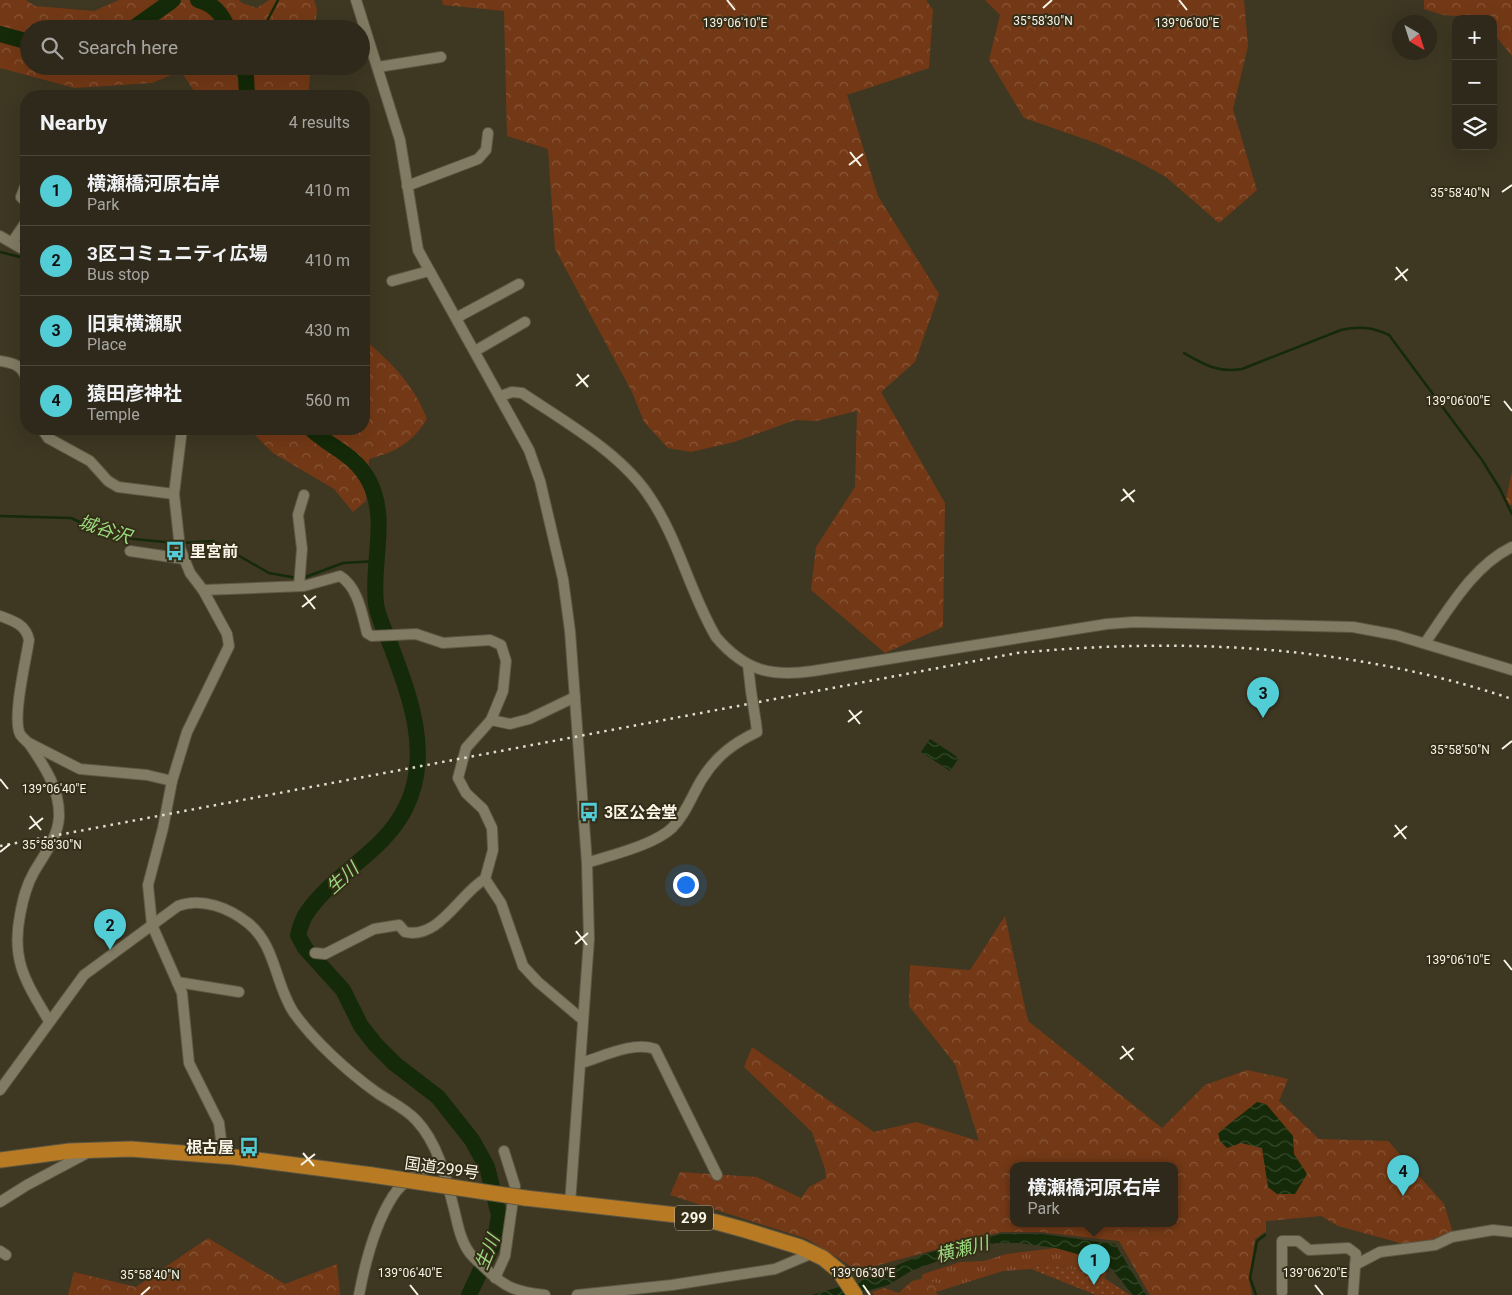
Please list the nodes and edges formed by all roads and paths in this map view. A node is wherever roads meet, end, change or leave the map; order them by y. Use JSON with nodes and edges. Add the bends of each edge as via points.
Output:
{"nodes":[{"id":1,"x":356,"y":0,"type":"edge"},
{"id":2,"x":363,"y":20,"type":"edge"},
{"id":3,"x":370,"y":43,"type":"edge"},
{"id":4,"x":441,"y":58,"type":"dead end"},
{"id":5,"x":378,"y":67,"type":"junction"},
{"id":6,"x":488,"y":134,"type":"dead end"},
{"id":7,"x":407,"y":186,"type":"junction"},
{"id":8,"x":20,"y":231,"type":"edge"},
{"id":9,"x":0,"y":236,"type":"edge"},
{"id":10,"x":13,"y":241,"type":"junction"},
{"id":11,"x":20,"y":246,"type":"edge"},
{"id":12,"x":428,"y":271,"type":"junction"},
{"id":13,"x":392,"y":282,"type":"dead end"},
{"id":14,"x":518,"y":284,"type":"dead end"},
{"id":15,"x":456,"y":318,"type":"junction"},
{"id":16,"x":525,"y":322,"type":"dead end"},
{"id":17,"x":475,"y":352,"type":"junction"},
{"id":18,"x":0,"y":361,"type":"edge"},
{"id":19,"x":20,"y":368,"type":"edge"},
{"id":20,"x":501,"y":396,"type":"junction"},
{"id":21,"x":46,"y":435,"type":"edge"},
{"id":22,"x":181,"y":435,"type":"edge"},
{"id":23,"x":174,"y":494,"type":"junction"},
{"id":24,"x":304,"y":495,"type":"dead end"},
{"id":25,"x":1512,"y":547,"type":"edge"},
{"id":26,"x":130,"y":551,"type":"dead end"},
{"id":27,"x":184,"y":559,"type":"junction"},
{"id":28,"x":299,"y":585,"type":"junction"},
{"id":29,"x":203,"y":590,"type":"junction"},
{"id":30,"x":0,"y":616,"type":"edge"},
{"id":31,"x":1425,"y":643,"type":"junction"},
{"id":32,"x":748,"y":665,"type":"junction"},
{"id":33,"x":1512,"y":670,"type":"edge"},
{"id":34,"x":575,"y":697,"type":"junction"},
{"id":35,"x":491,"y":720,"type":"junction"},
{"id":36,"x":29,"y":743,"type":"junction"},
{"id":37,"x":172,"y":781,"type":"junction"},
{"id":38,"x":587,"y":863,"type":"junction"},
{"id":39,"x":484,"y":879,"type":"junction"},
{"id":40,"x":152,"y":925,"type":"junction"},
{"id":41,"x":316,"y":954,"type":"dead end"},
{"id":42,"x":178,"y":982,"type":"junction"},
{"id":43,"x":239,"y":992,"type":"dead end"},
{"id":44,"x":583,"y":1020,"type":"junction"},
{"id":45,"x":48,"y":1021,"type":"junction"},
{"id":46,"x":581,"y":1063,"type":"junction"},
{"id":47,"x":0,"y":1090,"type":"edge"},
{"id":48,"x":94,"y":1150,"type":"junction"},
{"id":49,"x":504,"y":1150,"type":"dead end"},
{"id":50,"x":223,"y":1157,"type":"junction"},
{"id":51,"x":0,"y":1160,"type":"edge"},
{"id":52,"x":440,"y":1163,"type":"junction"},
{"id":53,"x":717,"y":1174,"type":"dead end"},
{"id":54,"x":0,"y":1202,"type":"edge"},
{"id":55,"x":570,"y":1204,"type":"junction"},
{"id":56,"x":1512,"y":1232,"type":"edge"},
{"id":57,"x":814,"y":1253,"type":"junction"},
{"id":58,"x":1355,"y":1265,"type":"junction"},
{"id":59,"x":492,"y":1275,"type":"junction"},
{"id":60,"x":851,"y":1289,"type":"edge"},
{"id":61,"x":1282,"y":1292,"type":"dead end"},
{"id":62,"x":358,"y":1295,"type":"edge"},
{"id":63,"x":545,"y":1295,"type":"edge"},
{"id":64,"x":577,"y":1295,"type":"edge"},
{"id":65,"x":1353,"y":1295,"type":"edge"}],
"edges":[{"from":1,"to":2,"type":"street"},
{"from":3,"to":5,"type":"street"},
{"from":4,"to":5,"type":"street"},
{"from":5,"to":7,"type":"street","via":[[400,140]]},
{"from":6,"to":7,"type":"street","via":[[486,150],[478,159]]},
{"from":7,"to":12,"type":"street","via":[[414,238]]},
{"from":8,"to":10,"type":"street"},
{"from":9,"to":10,"type":"street"},
{"from":10,"to":11,"type":"street"},
{"from":12,"to":13,"type":"street"},
{"from":12,"to":15,"type":"street"},
{"from":14,"to":15,"type":"street"},
{"from":15,"to":17,"type":"street"},
{"from":16,"to":17,"type":"street"},
{"from":17,"to":20,"type":"street"},
{"from":18,"to":19,"type":"street","via":[[16,363]]},
{"from":20,"to":32,"type":"street","via":[[522,393],[625,466],[662,517],[712,630],[726,649]]},
{"from":20,"to":34,"type":"street","via":[[524,439],[540,481],[563,578]]},
{"from":21,"to":23,"type":"street","via":[[90,461],[118,487]]},
{"from":22,"to":23,"type":"street"},
{"from":23,"to":27,"type":"street"},
{"from":24,"to":28,"type":"street","via":[[298,515],[302,558]]},
{"from":25,"to":31,"type":"street","via":[[1485,565],[1470,580]]},
{"from":26,"to":27,"type":"street"},
{"from":27,"to":29,"type":"street"},
{"from":28,"to":29,"type":"street"},
{"from":28,"to":35,"type":"street","via":[[340,576],[345,579],[356,598],[368,633],[378,637],[416,634],[443,643],[490,640],[501,646],[506,661],[503,691]]},
{"from":29,"to":37,"type":"street","via":[[227,634],[230,646],[186,732]]},
{"from":30,"to":36,"type":"street","via":[[17,623],[28,634],[18,720],[20,735]]},
{"from":31,"to":32,"type":"street","via":[[1353,627],[1134,622],[795,674],[776,674]]},
{"from":31,"to":33,"type":"street"},
{"from":32,"to":38,"type":"street","bridge":true,"via":[[757,732],[731,745],[713,764],[671,829],[656,839]]},
{"from":34,"to":35,"type":"street","via":[[529,719],[510,724]]},
{"from":34,"to":38,"type":"street"},
{"from":35,"to":39,"type":"street","via":[[466,748],[458,778],[466,794],[483,810],[492,828],[493,850]]},
{"from":36,"to":37,"type":"street","via":[[80,768]]},
{"from":36,"to":45,"type":"street","via":[[49,773],[59,818],[51,845],[24,892],[16,945],[23,975]]},
{"from":37,"to":40,"type":"street","via":[[148,885]]},
{"from":38,"to":44,"type":"street","via":[[589,940]]},
{"from":39,"to":41,"type":"street","via":[[474,885],[441,920],[419,932],[405,932],[399,924],[383,927],[325,954]]},
{"from":39,"to":44,"type":"street","via":[[501,903],[523,966]]},
{"from":40,"to":42,"type":"street"},
{"from":40,"to":45,"type":"street","via":[[84,975]]},
{"from":40,"to":52,"type":"street","via":[[178,906],[190,902],[214,905],[248,923],[260,934],[268,949],[279,985],[295,1014],[357,1077],[416,1120],[432,1142]]},
{"from":42,"to":43,"type":"street"},
{"from":42,"to":50,"type":"street","via":[[189,1063],[219,1122]]},
{"from":44,"to":46,"type":"street"},
{"from":45,"to":47,"type":"street"},
{"from":46,"to":53,"type":"street","via":[[640,1046],[655,1049]]},
{"from":46,"to":55,"type":"street"},
{"from":48,"to":50,"type":"highway","name":"国道299号","number":"299","via":[[131,1149]]},
{"from":48,"to":51,"type":"highway","name":"国道299号","number":"299"},
{"from":48,"to":54,"type":"street","via":[[27,1184]]},
{"from":49,"to":59,"type":"street","via":[[515,1186],[505,1256]]},
{"from":50,"to":55,"type":"highway","name":"国道299号","number":"299","bridge":true},
{"from":52,"to":59,"type":"street","via":[[469,1252]]},
{"from":52,"to":62,"type":"street","via":[[412,1178],[393,1196],[366,1255]]},
{"from":55,"to":57,"type":"highway","name":"国道299号","number":"299","via":[[716,1222]]},
{"from":56,"to":58,"type":"street","via":[[1493,1230],[1452,1237],[1435,1245],[1380,1252]]},
{"from":57,"to":60,"type":"highway","name":"国道299号","number":"299","via":[[835,1268]]},
{"from":57,"to":64,"type":"street","via":[[775,1269]]},
{"from":58,"to":61,"type":"street","via":[[1356,1254],[1348,1248],[1309,1250],[1298,1241],[1282,1240]]},
{"from":58,"to":65,"type":"street"},
{"from":59,"to":63,"type":"street","via":[[508,1288]]}]}
